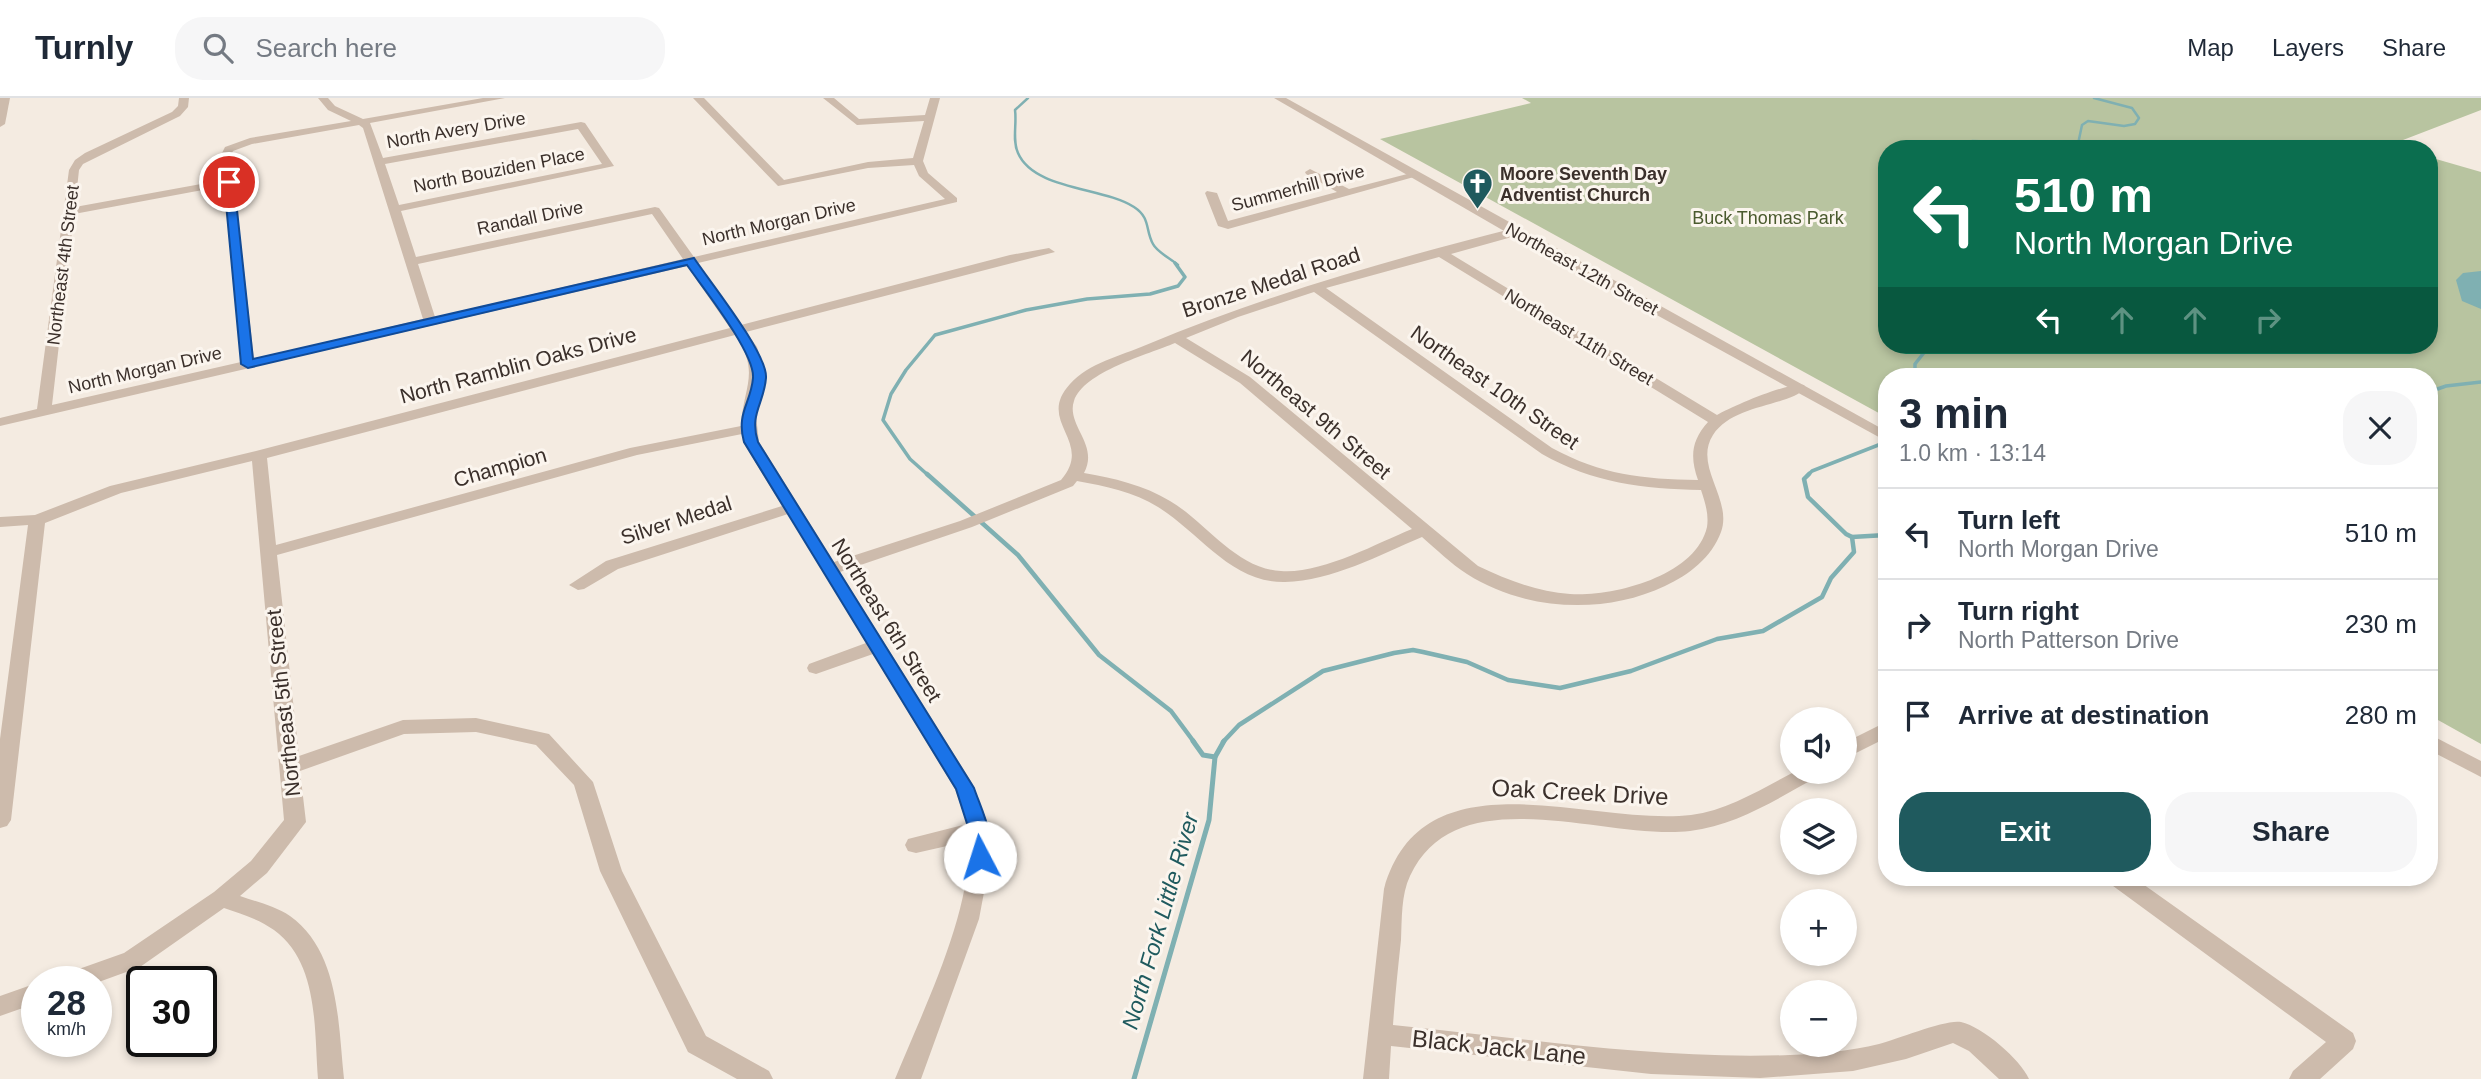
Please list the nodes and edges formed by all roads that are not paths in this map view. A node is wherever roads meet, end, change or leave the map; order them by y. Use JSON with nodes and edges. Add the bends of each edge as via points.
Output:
{"nodes":[{"id":1,"x":5,"y":98,"type":"edge"},
{"id":2,"x":184,"y":98,"type":"edge"},
{"id":3,"x":323,"y":98,"type":"edge"},
{"id":4,"x":500,"y":98,"type":"edge"},
{"id":5,"x":698,"y":98,"type":"edge"},
{"id":6,"x":828,"y":98,"type":"edge"},
{"id":7,"x":935,"y":98,"type":"edge"},
{"id":8,"x":1279,"y":98,"type":"edge"},
{"id":9,"x":928,"y":118,"type":"junction"},
{"id":10,"x":363,"y":122,"type":"junction"},
{"id":11,"x":0,"y":124,"type":"edge"},
{"id":12,"x":918,"y":161,"type":"junction"},
{"id":13,"x":379,"y":162,"type":"junction"},
{"id":14,"x":609,"y":166,"type":"joint"},
{"id":15,"x":1310,"y":172,"type":"dead end"},
{"id":16,"x":1415,"y":175,"type":"junction"},
{"id":17,"x":229,"y":182,"type":"junction"},
{"id":18,"x":1347,"y":193,"type":"junction"},
{"id":19,"x":1210,"y":194,"type":"dead end"},
{"id":20,"x":395,"y":209,"type":"junction"},
{"id":21,"x":70,"y":211,"type":"junction"},
{"id":22,"x":1515,"y":232,"type":"junction"},
{"id":23,"x":1049,"y":252,"type":"dead end"},
{"id":24,"x":1441,"y":253,"type":"junction"},
{"id":25,"x":690,"y":261,"type":"junction"},
{"id":26,"x":411,"y":262,"type":"junction"},
{"id":27,"x":1317,"y":288,"type":"junction"},
{"id":28,"x":430,"y":321,"type":"junction"},
{"id":29,"x":737,"y":329,"type":"junction"},
{"id":30,"x":1176,"y":338,"type":"junction"},
{"id":31,"x":248,"y":364,"type":"junction"},
{"id":32,"x":1799,"y":388,"type":"junction"},
{"id":33,"x":44,"y":412,"type":"junction"},
{"id":34,"x":1717,"y":421,"type":"junction"},
{"id":35,"x":0,"y":422,"type":"edge"},
{"id":36,"x":747,"y":429,"type":"junction"},
{"id":37,"x":1878,"y":432,"type":"edge"},
{"id":38,"x":259,"y":455,"type":"junction"},
{"id":39,"x":1075,"y":476,"type":"junction"},
{"id":40,"x":1706,"y":485,"type":"junction"},
{"id":41,"x":791,"y":508,"type":"junction"},
{"id":42,"x":37,"y":520,"type":"junction"},
{"id":43,"x":0,"y":522,"type":"edge"},
{"id":44,"x":1423,"y":530,"type":"junction"},
{"id":45,"x":267,"y":554,"type":"junction"},
{"id":46,"x":829,"y":570,"type":"junction"},
{"id":47,"x":578,"y":585,"type":"dead end"},
{"id":48,"x":877,"y":646,"type":"junction"},
{"id":49,"x":816,"y":668,"type":"dead end"},
{"id":50,"x":1878,"y":733,"type":"edge"},
{"id":51,"x":1857,"y":745,"type":"edge"},
{"id":52,"x":2438,"y":746,"type":"edge"},
{"id":53,"x":291,"y":766,"type":"junction"},
{"id":54,"x":2481,"y":770,"type":"edge"},
{"id":55,"x":1787,"y":784,"type":"edge"},
{"id":56,"x":0,"y":820,"type":"edge"},
{"id":57,"x":979,"y":830,"type":"junction"},
{"id":58,"x":916,"y":845,"type":"dead end"},
{"id":59,"x":2129,"y":886,"type":"edge"},
{"id":60,"x":222,"y":898,"type":"junction"},
{"id":61,"x":112,"y":968,"type":"edge"},
{"id":62,"x":21,"y":999,"type":"edge"},
{"id":63,"x":0,"y":1006,"type":"edge"},
{"id":64,"x":1380,"y":1034,"type":"junction"},
{"id":65,"x":331,"y":1079,"type":"edge"},
{"id":66,"x":760,"y":1079,"type":"edge"},
{"id":67,"x":908,"y":1079,"type":"edge"},
{"id":68,"x":1376,"y":1079,"type":"edge"},
{"id":69,"x":2015,"y":1079,"type":"edge"},
{"id":70,"x":2302,"y":1079,"type":"edge"}],
"edges":[{"from":1,"to":11,"type":"street"},
{"from":2,"to":21,"type":"street","name":"Northeast 4th Street","via":[[180,111],[170,118],[79,162]]},
{"from":3,"to":10,"type":"street","via":[[332,109]]},
{"from":4,"to":10,"type":"street"},
{"from":5,"to":12,"type":"street","via":[[782,184],[868,165]]},
{"from":6,"to":9,"type":"street","via":[[857,122]]},
{"from":7,"to":9,"type":"street"},
{"from":8,"to":16,"type":"street","name":"Northeast 12th Street"},
{"from":9,"to":12,"type":"street"},
{"from":10,"to":13,"type":"street"},
{"from":10,"to":17,"type":"street","via":[[233,146],[226,155]]},
{"from":12,"to":25,"type":"street","name":"North Morgan Drive","via":[[923,174],[953,200]]},
{"from":13,"to":14,"type":"street","name":"North Avery Drive","via":[[581,125]]},
{"from":13,"to":20,"type":"street"},
{"from":14,"to":20,"type":"street","name":"North Bouziden Place"},
{"from":15,"to":18,"type":"street"},
{"from":16,"to":18,"type":"street","name":"Summerhill Drive"},
{"from":16,"to":22,"type":"street","name":"Northeast 12th Street"},
{"from":17,"to":21,"type":"street"},
{"from":17,"to":31,"type":"street"},
{"from":18,"to":19,"type":"street","name":"Summerhill Drive","via":[[1224,226]]},
{"from":20,"to":26,"type":"street"},
{"from":21,"to":33,"type":"street","name":"Northeast 4th Street"},
{"from":22,"to":24,"type":"street","name":"Bronze Medal Road"},
{"from":22,"to":32,"type":"street","name":"Northeast 12th Street"},
{"from":23,"to":29,"type":"street","name":"North Ramblin Oaks Drive"},
{"from":24,"to":27,"type":"street","name":"Bronze Medal Road"},
{"from":24,"to":34,"type":"street","name":"Northeast 11th Street"},
{"from":25,"to":26,"type":"street","name":"Randall Drive","via":[[655,210]]},
{"from":25,"to":28,"type":"street","name":"North Morgan Drive"},
{"from":25,"to":29,"type":"street"},
{"from":26,"to":28,"type":"street"},
{"from":27,"to":30,"type":"street","name":"Bronze Medal Road","via":[[1236,313]]},
{"from":27,"to":40,"type":"street","name":"Northeast 10th Street","via":[[1567,464],[1614,480]]},
{"from":28,"to":31,"type":"street","name":"North Morgan Drive"},
{"from":29,"to":36,"type":"street","via":[[759,366]]},
{"from":29,"to":38,"type":"street","name":"North Ramblin Oaks Drive"},
{"from":30,"to":39,"type":"street","name":"Bronze Medal Road","via":[[1095,373],[1073,388],[1065,413],[1082,448]]},
{"from":30,"to":44,"type":"street","name":"Northeast 9th Street","via":[[1245,380]]},
{"from":31,"to":33,"type":"street","name":"North Morgan Drive"},
{"from":32,"to":34,"type":"street"},
{"from":32,"to":37,"type":"street","name":"Northeast 12th Street"},
{"from":33,"to":35,"type":"street","name":"North Morgan Drive"},
{"from":34,"to":40,"type":"street","name":"Northeast 9th Street","via":[[1704,436],[1699,452]]},
{"from":36,"to":41,"type":"street","name":"Northeast 6th Street"},
{"from":36,"to":45,"type":"street","name":"Champion","via":[[635,451]]},
{"from":38,"to":42,"type":"street","name":"North Ramblin Oaks Drive","via":[[116,489]]},
{"from":38,"to":45,"type":"street","name":"Northeast 5th Street"},
{"from":39,"to":44,"type":"street","via":[[1152,497],[1246,567],[1271,576],[1309,573]]},
{"from":39,"to":46,"type":"street","via":[[966,524]]},
{"from":40,"to":44,"type":"street","name":"Northeast 9th Street","via":[[1714,499],[1715,527],[1699,555],[1658,583],[1597,600],[1541,597],[1497,583],[1472,570]]},
{"from":41,"to":46,"type":"street","name":"Northeast 6th Street"},
{"from":41,"to":47,"type":"street","name":"Silver Medal","via":[[611,565]]},
{"from":42,"to":43,"type":"street","name":"North Ramblin Oaks Drive"},
{"from":42,"to":56,"type":"street"},
{"from":45,"to":53,"type":"street","name":"Northeast 5th Street"},
{"from":46,"to":48,"type":"street","name":"Northeast 6th Street"},
{"from":48,"to":49,"type":"street"},
{"from":48,"to":57,"type":"street","name":"Northeast 6th Street","via":[[965,788]]},
{"from":50,"to":51,"type":"street"},
{"from":52,"to":54,"type":"street"},
{"from":53,"to":60,"type":"street","name":"Northeast 5th Street","via":[[295,822],[259,867]]},
{"from":53,"to":66,"type":"street","via":[[403,727],[476,725],[542,739],[583,782],[611,871],[697,1044]]},
{"from":55,"to":64,"type":"street","name":"Oak Creek Drive","via":[[1733,812],[1687,824],[1508,810],[1475,814],[1443,827],[1414,849],[1399,875]]},
{"from":57,"to":58,"type":"street"},
{"from":57,"to":67,"type":"street","name":"Northeast 6th Street","via":[[975,892]]},
{"from":59,"to":70,"type":"street","via":[[2344,1041]]},
{"from":60,"to":61,"type":"street","name":"Northeast 5th Street","via":[[132,961]]},
{"from":60,"to":65,"type":"street","via":[[282,923],[305,945],[318,971]]},
{"from":62,"to":63,"type":"street"},
{"from":64,"to":68,"type":"street","name":"Oak Creek Drive"},
{"from":64,"to":69,"type":"street","name":"Black Jack Lane","via":[[1611,1060],[1734,1067],[1816,1065],[1893,1051],[1960,1032]]}]}
